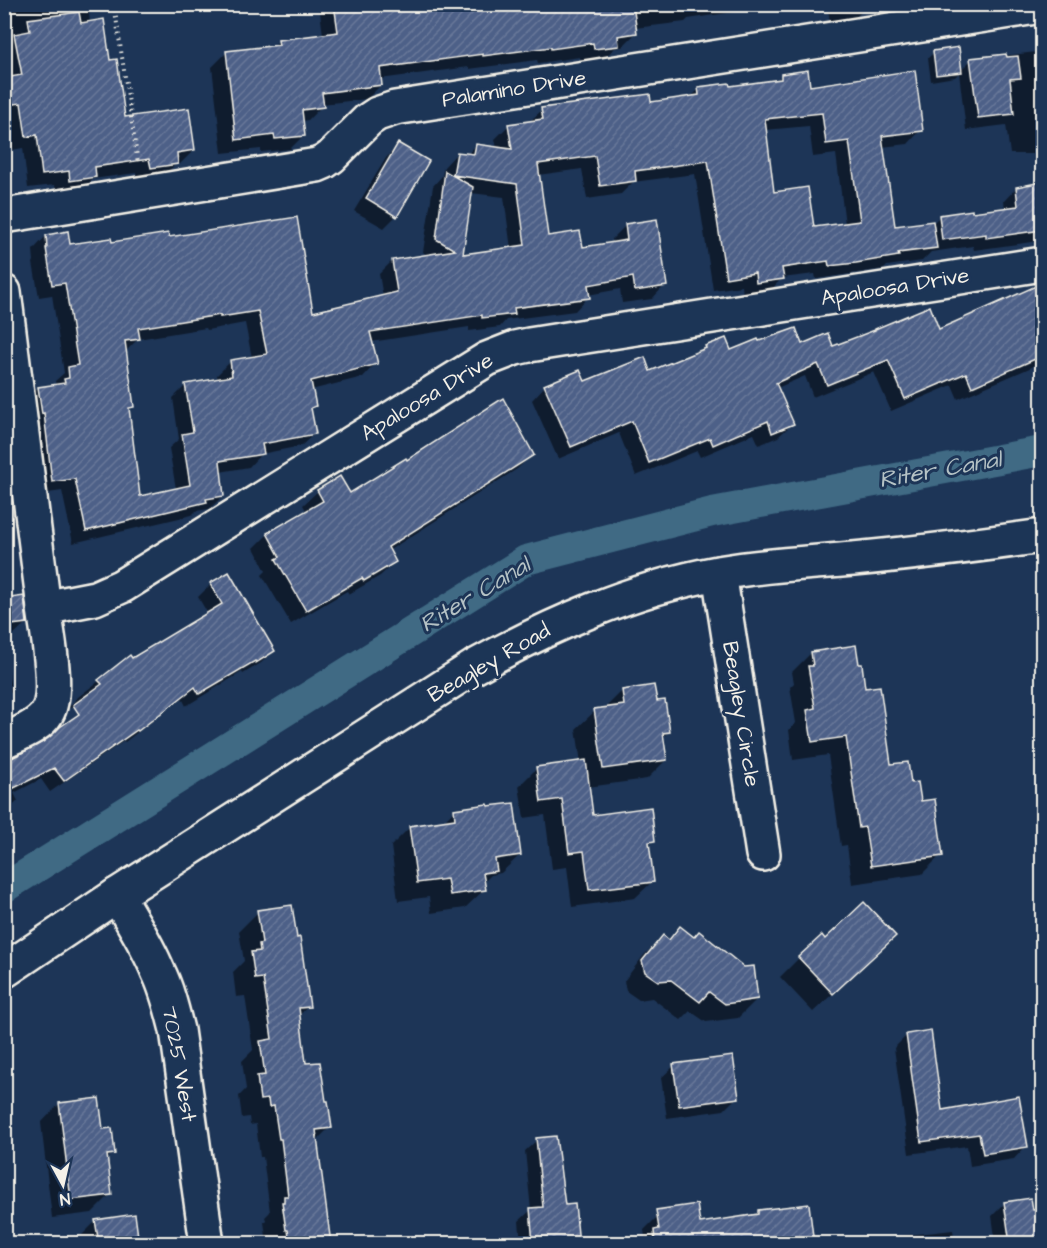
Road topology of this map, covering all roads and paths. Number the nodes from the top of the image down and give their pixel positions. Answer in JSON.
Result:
{"nodes":[{"id":1,"x":114,"y":4,"type":"edge"},
{"id":2,"x":1042,"y":6,"type":"edge"},
{"id":3,"x":142,"y":193,"type":"junction"},
{"id":4,"x":4,"y":216,"type":"edge"},
{"id":5,"x":1042,"y":264,"type":"edge"},
{"id":6,"x":4,"y":292,"type":"edge"},
{"id":7,"x":1042,"y":536,"type":"edge"},
{"id":8,"x":719,"y":573,"type":"junction"},
{"id":9,"x":44,"y":608,"type":"junction"},
{"id":10,"x":4,"y":741,"type":"edge"},
{"id":11,"x":763,"y":854,"type":"dead end"},
{"id":12,"x":117,"y":895,"type":"junction"},
{"id":13,"x":4,"y":971,"type":"edge"},
{"id":14,"x":207,"y":1244,"type":"edge"}],
"edges":[{"from":1,"to":3,"type":"path"},
{"from":2,"to":3,"type":"street","name":"Palamino Drive"},
{"from":3,"to":4,"type":"street","name":"Palamino Drive"},
{"from":5,"to":9,"type":"street","name":"Apaloosa Drive"},
{"from":6,"to":9,"type":"street"},
{"from":7,"to":8,"type":"street","name":"Beagley Road"},
{"from":8,"to":11,"type":"street","name":"Beagley Circle"},
{"from":8,"to":12,"type":"street","name":"Beagley Road"},
{"from":9,"to":10,"type":"street"},
{"from":12,"to":13,"type":"street","name":"Beagley Road"},
{"from":12,"to":14,"type":"street","name":"7025 West"}]}
